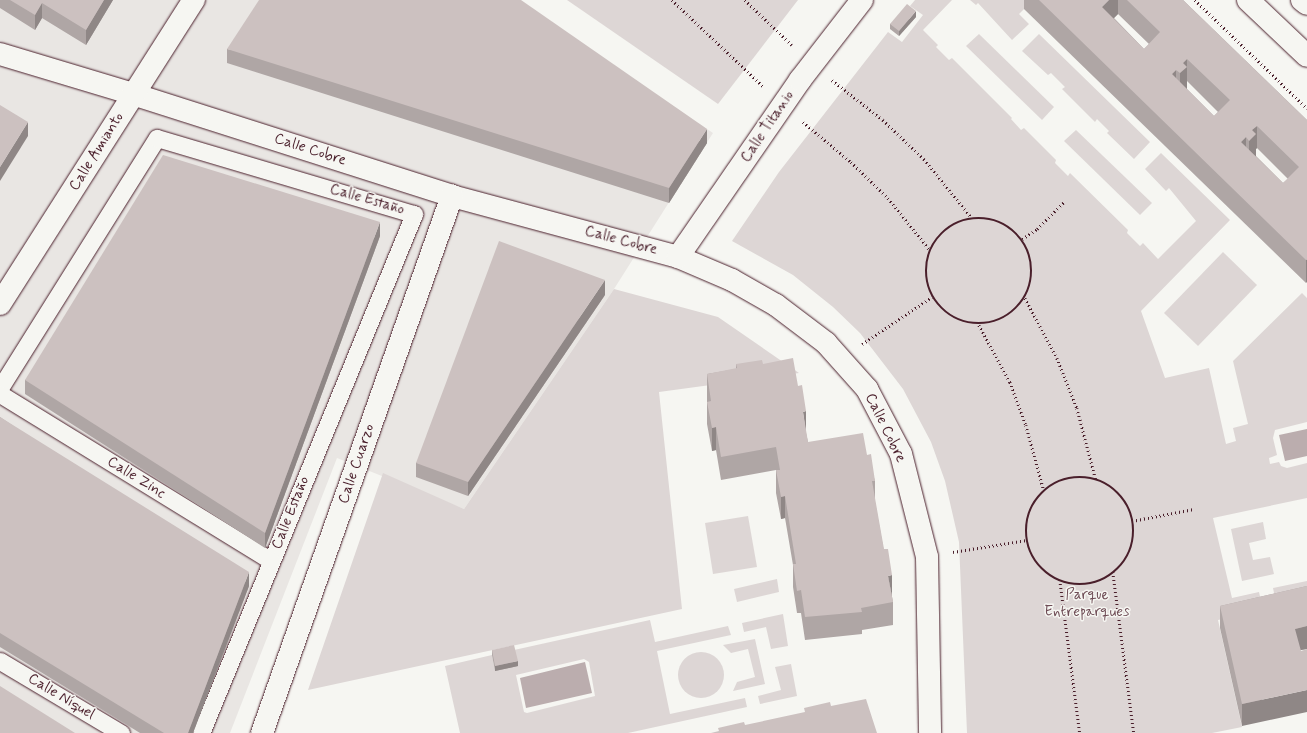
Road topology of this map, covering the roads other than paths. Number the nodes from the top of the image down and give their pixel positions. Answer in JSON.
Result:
{"nodes":[{"id":1,"x":194,"y":0,"type":"edge"},
{"id":2,"x":862,"y":0,"type":"edge"},
{"id":3,"x":1248,"y":0,"type":"edge"},
{"id":4,"x":1302,"y":0,"type":"edge"},
{"id":5,"x":1307,"y":4,"type":"edge"},
{"id":6,"x":0,"y":54,"type":"edge"},
{"id":7,"x":1307,"y":56,"type":"edge"},
{"id":8,"x":133,"y":94,"type":"junction"},
{"id":9,"x":452,"y":196,"type":"junction"},
{"id":10,"x":678,"y":257,"type":"junction"},
{"id":11,"x":0,"y":304,"type":"edge"},
{"id":12,"x":0,"y":388,"type":"edge"},
{"id":13,"x":0,"y":394,"type":"edge"},
{"id":14,"x":271,"y":561,"type":"junction"},
{"id":15,"x":0,"y":661,"type":"edge"},
{"id":16,"x":121,"y":733,"type":"edge"},
{"id":17,"x":200,"y":733,"type":"edge"},
{"id":18,"x":262,"y":733,"type":"edge"},
{"id":19,"x":930,"y":733,"type":"edge"}],
"edges":[{"from":1,"to":8,"type":"street","name":"Calle Amianto"},
{"from":2,"to":10,"type":"street","name":"Calle Titanio"},
{"from":3,"to":7,"type":"street"},
{"from":4,"to":5,"type":"street"},
{"from":6,"to":8,"type":"street","name":"Calle Cobre"},
{"from":8,"to":9,"type":"street","name":"Calle Cobre"},
{"from":8,"to":11,"type":"street","name":"Calle Amianto"},
{"from":9,"to":10,"type":"street","name":"Calle Cobre"},
{"from":9,"to":18,"type":"street","name":"Calle Cuarzo"},
{"from":10,"to":19,"type":"street","name":"Calle Cobre"},
{"from":12,"to":14,"type":"lane","name":"Calle Estaño"},
{"from":13,"to":14,"type":"lane","name":"Calle Zinc"},
{"from":14,"to":17,"type":"lane","name":"Calle Estaño"},
{"from":15,"to":16,"type":"lane","name":"Calle Níquel"}]}
